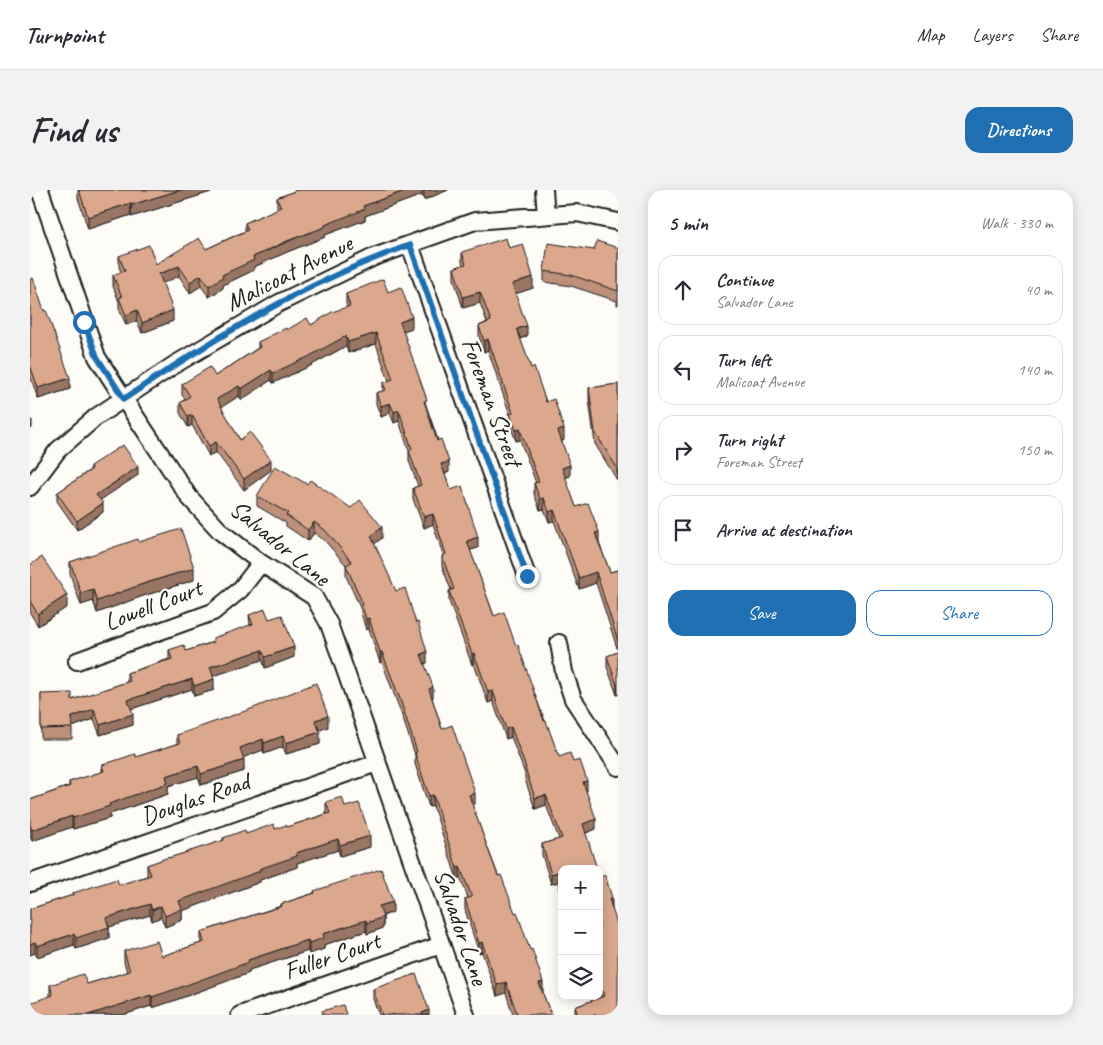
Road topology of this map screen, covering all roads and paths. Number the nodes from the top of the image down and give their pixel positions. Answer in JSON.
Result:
{"nodes":[{"id":1,"x":40,"y":190,"type":"edge"},
{"id":2,"x":544,"y":190,"type":"edge"},
{"id":3,"x":546,"y":215,"type":"junction"},
{"id":4,"x":618,"y":222,"type":"edge"},
{"id":5,"x":410,"y":245,"type":"junction"},
{"id":6,"x":124,"y":399,"type":"junction"},
{"id":7,"x":30,"y":487,"type":"edge"},
{"id":8,"x":261,"y":563,"type":"junction"},
{"id":9,"x":527,"y":576,"type":"dead end"},
{"id":10,"x":559,"y":643,"type":"dead end"},
{"id":11,"x":77,"y":661,"type":"dead end"},
{"id":12,"x":377,"y":763,"type":"junction"},
{"id":13,"x":618,"y":767,"type":"edge"},
{"id":14,"x":30,"y":883,"type":"edge"},
{"id":15,"x":441,"y":945,"type":"junction"},
{"id":16,"x":240,"y":1015,"type":"edge"},
{"id":17,"x":466,"y":1015,"type":"edge"}],
"edges":[{"from":1,"to":6,"type":"street","name":"Salvador Lane"},
{"from":2,"to":3,"type":"street"},
{"from":3,"to":4,"type":"street","name":"Malicoat Avenue"},
{"from":3,"to":5,"type":"street","name":"Malicoat Avenue"},
{"from":5,"to":6,"type":"street","name":"Malicoat Avenue"},
{"from":5,"to":9,"type":"street","name":"Foreman Street"},
{"from":6,"to":7,"type":"street","name":"Malicoat Avenue"},
{"from":6,"to":8,"type":"street","name":"Salvador Lane"},
{"from":8,"to":11,"type":"street","name":"Lowell Court"},
{"from":8,"to":12,"type":"street","name":"Salvador Lane"},
{"from":10,"to":13,"type":"street"},
{"from":12,"to":14,"type":"street","name":"Douglas Road"},
{"from":12,"to":15,"type":"street","name":"Salvador Lane"},
{"from":15,"to":16,"type":"street","name":"Fuller Court"},
{"from":15,"to":17,"type":"street","name":"Salvador Lane"}]}
